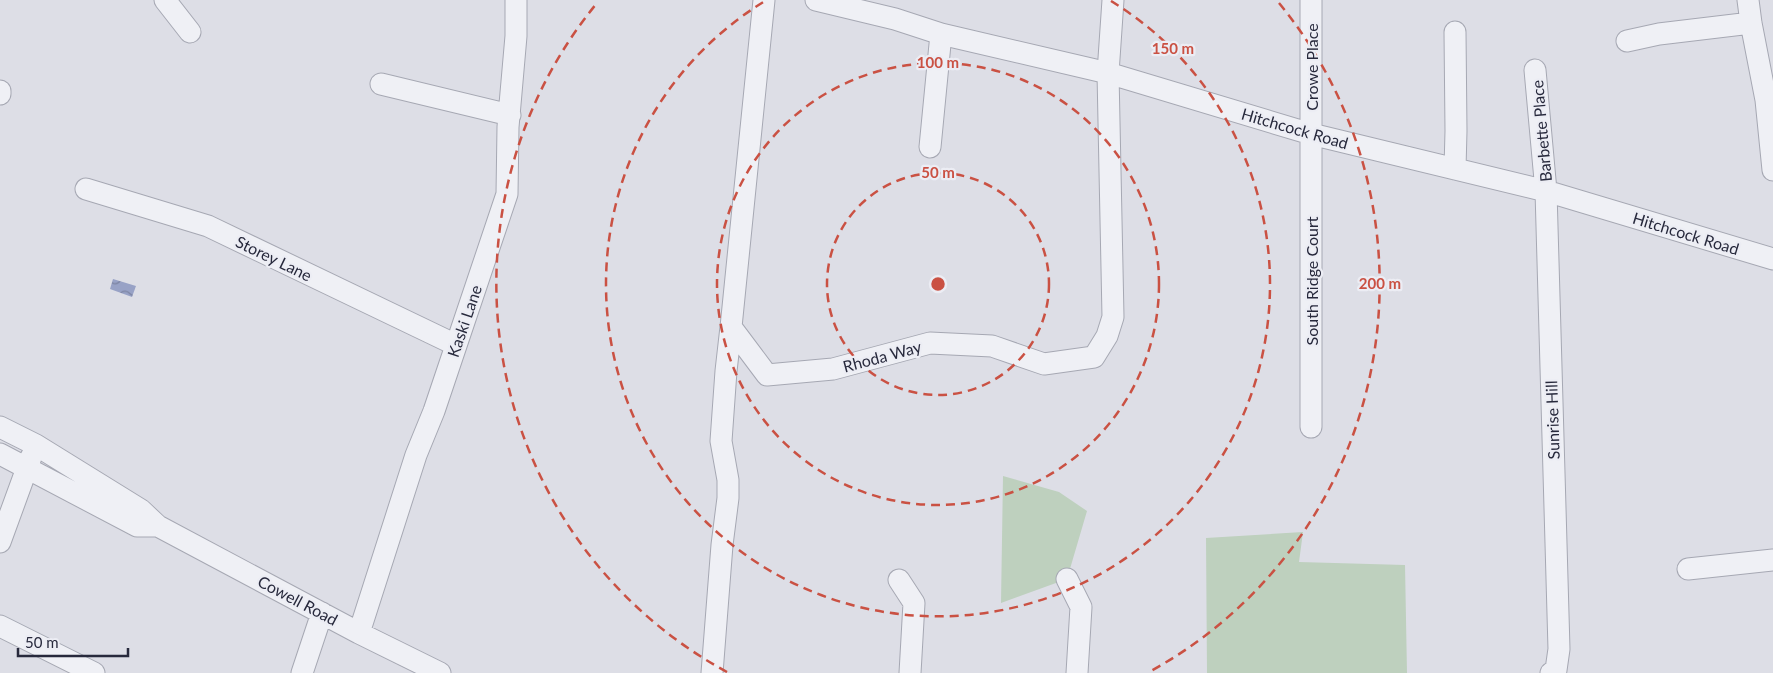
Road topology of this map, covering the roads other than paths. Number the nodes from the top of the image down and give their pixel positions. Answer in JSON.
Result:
{"nodes":[{"id":1,"x":165,"y":0,"type":"edge"},
{"id":2,"x":516,"y":0,"type":"edge"},
{"id":3,"x":764,"y":0,"type":"edge"},
{"id":4,"x":816,"y":0,"type":"edge"},
{"id":5,"x":1113,"y":0,"type":"edge"},
{"id":6,"x":1311,"y":0,"type":"edge"},
{"id":7,"x":1748,"y":0,"type":"edge"},
{"id":8,"x":895,"y":10,"type":"edge"},
{"id":9,"x":1751,"y":23,"type":"junction"},
{"id":10,"x":190,"y":32,"type":"dead end"},
{"id":11,"x":1455,"y":32,"type":"dead end"},
{"id":12,"x":941,"y":34,"type":"junction"},
{"id":13,"x":1627,"y":41,"type":"dead end"},
{"id":14,"x":1535,"y":70,"type":"dead end"},
{"id":15,"x":1108,"y":73,"type":"junction"},
{"id":16,"x":381,"y":84,"type":"dead end"},
{"id":17,"x":1769,"y":100,"type":"edge"},
{"id":18,"x":510,"y":115,"type":"junction"},
{"id":19,"x":1311,"y":134,"type":"junction"},
{"id":20,"x":930,"y":147,"type":"dead end"},
{"id":21,"x":1455,"y":169,"type":"junction"},
{"id":22,"x":1773,"y":170,"type":"edge"},
{"id":23,"x":86,"y":189,"type":"dead end"},
{"id":24,"x":1546,"y":191,"type":"junction"},
{"id":25,"x":1773,"y":259,"type":"edge"},
{"id":26,"x":731,"y":326,"type":"junction"},
{"id":27,"x":456,"y":345,"type":"junction"},
{"id":28,"x":0,"y":427,"type":"edge"},
{"id":29,"x":1311,"y":427,"type":"dead end"},
{"id":30,"x":36,"y":445,"type":"junction"},
{"id":31,"x":0,"y":454,"type":"edge"},
{"id":32,"x":26,"y":469,"type":"junction"},
{"id":33,"x":158,"y":526,"type":"junction"},
{"id":34,"x":0,"y":542,"type":"edge"},
{"id":35,"x":1773,"y":560,"type":"edge"},
{"id":36,"x":1688,"y":569,"type":"dead end"},
{"id":37,"x":1067,"y":579,"type":"dead end"},
{"id":38,"x":899,"y":580,"type":"dead end"},
{"id":39,"x":322,"y":613,"type":"junction"},
{"id":40,"x":0,"y":626,"type":"edge"},
{"id":41,"x":359,"y":633,"type":"junction"},
{"id":42,"x":94,"y":673,"type":"edge"},
{"id":43,"x":302,"y":673,"type":"edge"},
{"id":44,"x":440,"y":673,"type":"edge"},
{"id":45,"x":712,"y":673,"type":"edge"},
{"id":46,"x":910,"y":673,"type":"edge"},
{"id":47,"x":1077,"y":673,"type":"edge"},
{"id":48,"x":1551,"y":673,"type":"edge"}],
"edges":[{"from":1,"to":10,"type":"street"},
{"from":2,"to":18,"type":"street","name":"Kaski Lane"},
{"from":3,"to":26,"type":"street"},
{"from":4,"to":8,"type":"street","name":"Hitchcock Road"},
{"from":5,"to":15,"type":"street"},
{"from":6,"to":19,"type":"street","name":"Crowe Place"},
{"from":7,"to":9,"type":"street"},
{"from":8,"to":12,"type":"street","name":"Hitchcock Road"},
{"from":9,"to":13,"type":"street"},
{"from":9,"to":17,"type":"street"},
{"from":11,"to":21,"type":"street"},
{"from":12,"to":15,"type":"street","name":"Hitchcock Road"},
{"from":12,"to":20,"type":"street"},
{"from":14,"to":24,"type":"street","name":"Barbette Place"},
{"from":15,"to":19,"type":"street","name":"Hitchcock Road"},
{"from":15,"to":26,"type":"street","name":"Rhoda Way"},
{"from":16,"to":18,"type":"street"},
{"from":17,"to":22,"type":"street"},
{"from":18,"to":27,"type":"street","name":"Kaski Lane"},
{"from":19,"to":21,"type":"street","name":"Hitchcock Road"},
{"from":19,"to":29,"type":"street","name":"South Ridge Court"},
{"from":21,"to":24,"type":"street","name":"Hitchcock Road"},
{"from":23,"to":27,"type":"street","name":"Storey Lane"},
{"from":24,"to":25,"type":"street","name":"Hitchcock Road"},
{"from":24,"to":48,"type":"street","name":"Sunrise Hill"},
{"from":26,"to":45,"type":"street"},
{"from":27,"to":41,"type":"street","name":"Kaski Lane"},
{"from":28,"to":30,"type":"street","name":"Cowell Road"},
{"from":30,"to":32,"type":"street"},
{"from":30,"to":33,"type":"street","name":"Cowell Road"},
{"from":31,"to":32,"type":"street","name":"Cowell Road"},
{"from":32,"to":33,"type":"street","name":"Cowell Road"},
{"from":32,"to":34,"type":"street"},
{"from":33,"to":39,"type":"street","name":"Cowell Road"},
{"from":35,"to":36,"type":"street"},
{"from":37,"to":47,"type":"street"},
{"from":38,"to":46,"type":"street"},
{"from":39,"to":41,"type":"street","name":"Cowell Road"},
{"from":39,"to":43,"type":"street"},
{"from":40,"to":42,"type":"street"},
{"from":41,"to":44,"type":"street","name":"Cowell Road"}]}
